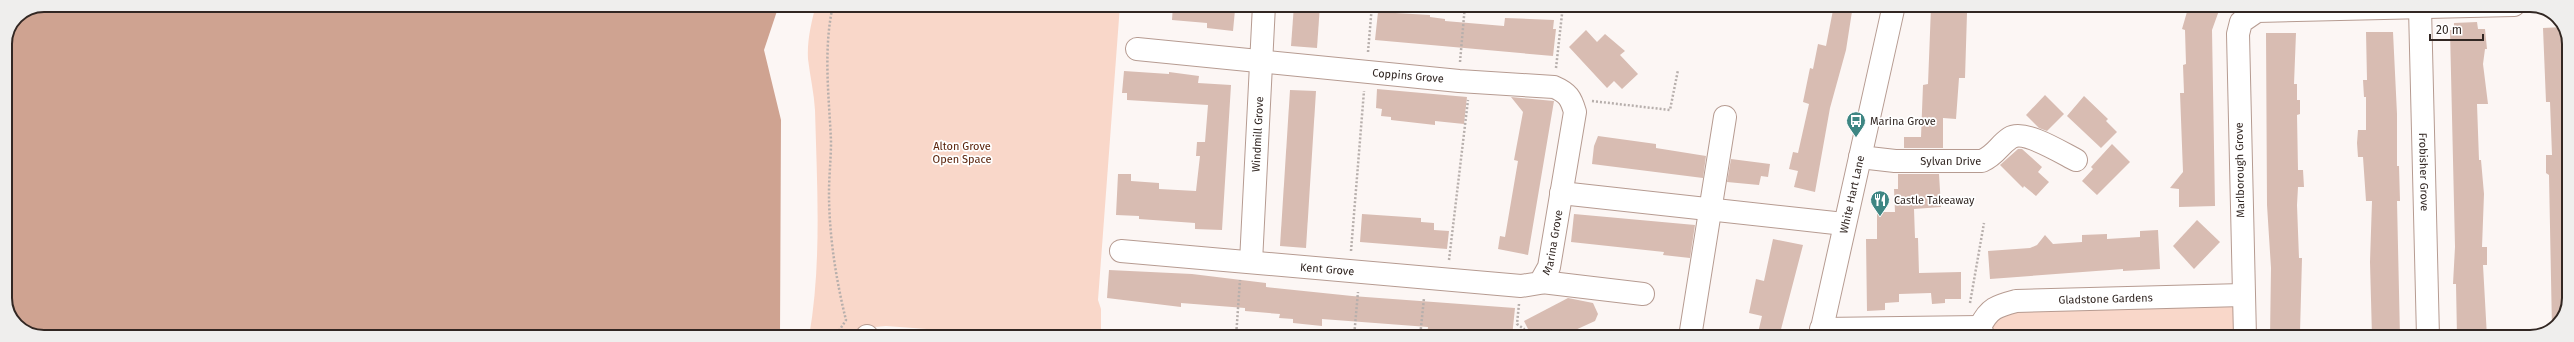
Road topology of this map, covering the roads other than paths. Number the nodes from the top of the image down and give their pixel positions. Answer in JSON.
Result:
{"nodes":[{"id":1,"x":1264,"y":12,"type":"edge"},
{"id":2,"x":1892,"y":12,"type":"edge"},
{"id":3,"x":2256,"y":12,"type":"edge"},
{"id":4,"x":2420,"y":12,"type":"edge"},
{"id":5,"x":1137,"y":49,"type":"dead end"},
{"id":6,"x":1262,"y":62,"type":"junction"},
{"id":7,"x":1563,"y":93,"type":"joint"},
{"id":8,"x":1725,"y":117,"type":"dead end"},
{"id":9,"x":1860,"y":157,"type":"junction"},
{"id":10,"x":2076,"y":160,"type":"dead end"},
{"id":11,"x":1561,"y":193,"type":"junction"},
{"id":12,"x":1712,"y":208,"type":"junction"},
{"id":13,"x":1844,"y":224,"type":"junction"},
{"id":14,"x":1121,"y":252,"type":"dead end"},
{"id":15,"x":1246,"y":262,"type":"junction"},
{"id":16,"x":1532,"y":284,"type":"junction"},
{"id":17,"x":1643,"y":294,"type":"dead end"},
{"id":18,"x":2243,"y":295,"type":"junction"},
{"id":19,"x":1691,"y":330,"type":"edge"},
{"id":20,"x":1821,"y":330,"type":"edge"},
{"id":21,"x":1977,"y":330,"type":"edge"},
{"id":22,"x":2245,"y":330,"type":"edge"},
{"id":23,"x":2428,"y":330,"type":"edge"}],
"edges":[{"from":1,"to":6,"type":"street","name":"Windmill Grove"},
{"from":2,"to":9,"type":"street","name":"White Hart Lane"},
{"from":3,"to":18,"type":"street","name":"Marlborough Grove"},
{"from":4,"to":23,"type":"street","name":"Frobisher Grove"},
{"from":5,"to":6,"type":"street","name":"Coppins Grove"},
{"from":6,"to":7,"type":"street","name":"Coppins Grove"},
{"from":6,"to":15,"type":"street","name":"Windmill Grove"},
{"from":7,"to":11,"type":"street","name":"Marina Grove"},
{"from":8,"to":12,"type":"street"},
{"from":9,"to":10,"type":"street","name":"Sylvan Drive"},
{"from":9,"to":13,"type":"street","name":"White Hart Lane"},
{"from":11,"to":12,"type":"street"},
{"from":11,"to":16,"type":"street","name":"Marina Grove"},
{"from":12,"to":13,"type":"street"},
{"from":12,"to":19,"type":"street"},
{"from":13,"to":20,"type":"street","name":"White Hart Lane"},
{"from":14,"to":15,"type":"street","name":"Kent Grove"},
{"from":15,"to":16,"type":"street","name":"Kent Grove"},
{"from":16,"to":17,"type":"street","name":"Kent Grove"},
{"from":18,"to":21,"type":"street","name":"Gladstone Gardens"},
{"from":18,"to":22,"type":"street","name":"Marlborough Grove"}]}
